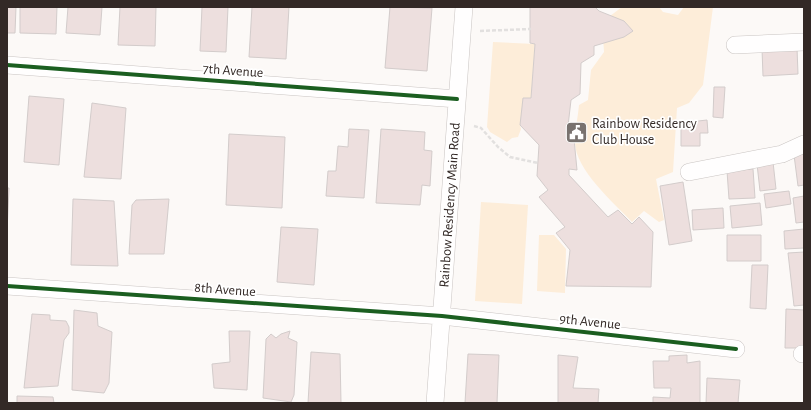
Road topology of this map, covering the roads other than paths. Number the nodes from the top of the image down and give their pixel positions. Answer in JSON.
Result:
{"nodes":[{"id":1,"x":464,"y":7,"type":"edge"},
{"id":2,"x":804,"y":42,"type":"edge"},
{"id":3,"x":735,"y":45,"type":"dead end"},
{"id":4,"x":7,"y":65,"type":"edge"},
{"id":5,"x":457,"y":99,"type":"junction"},
{"id":6,"x":804,"y":144,"type":"edge"},
{"id":7,"x":690,"y":172,"type":"dead end"},
{"id":8,"x":7,"y":286,"type":"edge"},
{"id":9,"x":442,"y":316,"type":"junction"},
{"id":10,"x":736,"y":349,"type":"dead end"},
{"id":11,"x":436,"y":403,"type":"edge"}],
"edges":[{"from":1,"to":5,"type":"street","name":"Rainbow Residency Main Road"},
{"from":2,"to":3,"type":"street"},
{"from":4,"to":5,"type":"street","name":"7th Avenue"},
{"from":5,"to":9,"type":"street","name":"Rainbow Residency Main Road"},
{"from":6,"to":7,"type":"street"},
{"from":8,"to":9,"type":"street","name":"8th Avenue"},
{"from":9,"to":10,"type":"street","name":"9th Avenue"},
{"from":9,"to":11,"type":"street","name":"Rainbow Residency Main Road"}]}
